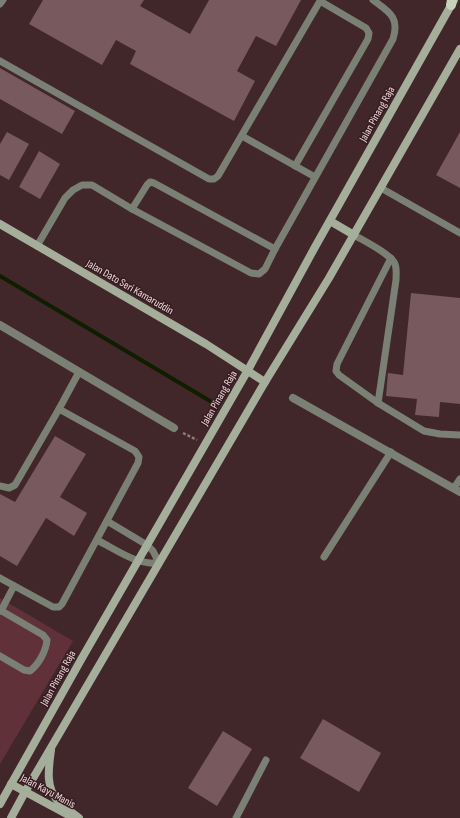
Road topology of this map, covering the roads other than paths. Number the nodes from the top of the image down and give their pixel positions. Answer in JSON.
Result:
{"nodes":[{"id":1,"x":2,"y":0,"type":"edge"},
{"id":2,"x":319,"y":0,"type":"edge"},
{"id":3,"x":373,"y":0,"type":"edge"},
{"id":4,"x":452,"y":2,"type":"edge"},
{"id":5,"x":0,"y":4,"type":"edge"},
{"id":6,"x":460,"y":49,"type":"edge"},
{"id":7,"x":0,"y":61,"type":"edge"},
{"id":8,"x":242,"y":136,"type":"junction"},
{"id":9,"x":295,"y":166,"type":"junction"},
{"id":10,"x":315,"y":177,"type":"junction"},
{"id":11,"x":381,"y":188,"type":"junction"},
{"id":12,"x":132,"y":209,"type":"junction"},
{"id":13,"x":330,"y":220,"type":"junction"},
{"id":14,"x":0,"y":224,"type":"edge"},
{"id":15,"x":460,"y":233,"type":"edge"},
{"id":16,"x":354,"y":235,"type":"junction"},
{"id":17,"x":37,"y":246,"type":"junction"},
{"id":18,"x":275,"y":249,"type":"junction"},
{"id":19,"x":391,"y":258,"type":"junction"},
{"id":20,"x":0,"y":325,"type":"edge"},
{"id":21,"x":248,"y":370,"type":"junction"},
{"id":22,"x":79,"y":372,"type":"junction"},
{"id":23,"x":265,"y":382,"type":"junction"},
{"id":24,"x":293,"y":398,"type":"dead end"},
{"id":25,"x":378,"y":403,"type":"junction"},
{"id":26,"x":59,"y":409,"type":"junction"},
{"id":27,"x":174,"y":428,"type":"road end"},
{"id":28,"x":460,"y":435,"type":"edge"},
{"id":29,"x":391,"y":452,"type":"junction"},
{"id":30,"x":460,"y":479,"type":"edge"},
{"id":31,"x":0,"y":486,"type":"edge"},
{"id":32,"x":457,"y":490,"type":"edge"},
{"id":33,"x":107,"y":521,"type":"junction"},
{"id":34,"x":97,"y":540,"type":"junction"},
{"id":35,"x":147,"y":545,"type":"junction"},
{"id":36,"x":324,"y":557,"type":"dead end"},
{"id":37,"x":138,"y":561,"type":"junction"},
{"id":38,"x":159,"y":563,"type":"junction"},
{"id":39,"x":0,"y":578,"type":"edge"},
{"id":40,"x":14,"y":586,"type":"junction"},
{"id":41,"x":0,"y":611,"type":"edge"},
{"id":42,"x":0,"y":656,"type":"edge"},
{"id":43,"x":51,"y":747,"type":"junction"},
{"id":44,"x":266,"y":760,"type":"dead end"},
{"id":45,"x":11,"y":784,"type":"junction"},
{"id":46,"x":25,"y":792,"type":"junction"},
{"id":47,"x":0,"y":804,"type":"edge"},
{"id":48,"x":11,"y":818,"type":"edge"},
{"id":49,"x":74,"y":818,"type":"edge"},
{"id":50,"x":79,"y":818,"type":"edge"},
{"id":51,"x":236,"y":818,"type":"edge"}],
"edges":[{"from":1,"to":5,"type":"lane"},
{"from":2,"to":8,"type":"lane"},
{"from":2,"to":9,"type":"lane"},
{"from":3,"to":10,"type":"lane"},
{"from":4,"to":13,"type":"main road","name":"Jalan Pinang Raja"},
{"from":6,"to":11,"type":"main road"},
{"from":7,"to":8,"type":"lane"},
{"from":8,"to":9,"type":"lane"},
{"from":9,"to":10,"type":"lane"},
{"from":10,"to":18,"type":"lane"},
{"from":11,"to":15,"type":"lane"},
{"from":11,"to":16,"type":"main road"},
{"from":12,"to":17,"type":"lane"},
{"from":12,"to":18,"type":"lane"},
{"from":12,"to":18,"type":"lane"},
{"from":13,"to":16,"type":"main road"},
{"from":13,"to":21,"type":"main road","name":"Jalan Pinang Raja"},
{"from":14,"to":17,"type":"main road","name":"Jalan Dato Seri Kamaruddin"},
{"from":16,"to":19,"type":"lane"},
{"from":16,"to":23,"type":"main road"},
{"from":17,"to":21,"type":"main road","name":"Jalan Dato Seri Kamaruddin"},
{"from":19,"to":25,"type":"lane"},
{"from":19,"to":25,"type":"lane"},
{"from":20,"to":22,"type":"street"},
{"from":21,"to":23,"type":"main road","name":"Jalan Dato Seri Kamaruddin"},
{"from":21,"to":35,"type":"main road","name":"Jalan Pinang Raja"},
{"from":22,"to":26,"type":"lane"},
{"from":22,"to":27,"type":"street"},
{"from":23,"to":38,"type":"main road"},
{"from":24,"to":29,"type":"street"},
{"from":25,"to":28,"type":"lane"},
{"from":26,"to":31,"type":"lane"},
{"from":26,"to":33,"type":"lane"},
{"from":29,"to":32,"type":"street"},
{"from":29,"to":36,"type":"lane"},
{"from":30,"to":32,"type":"lane"},
{"from":33,"to":34,"type":"lane"},
{"from":33,"to":35,"type":"lane"},
{"from":34,"to":37,"type":"lane"},
{"from":34,"to":40,"type":"lane"},
{"from":35,"to":37,"type":"main road","name":"Jalan Pinang Raja"},
{"from":35,"to":38,"type":"lane"},
{"from":37,"to":38,"type":"lane"},
{"from":37,"to":45,"type":"main road","name":"Jalan Pinang Raja"},
{"from":38,"to":43,"type":"main road"},
{"from":39,"to":40,"type":"lane"},
{"from":40,"to":41,"type":"lane"},
{"from":41,"to":42,"type":"lane"},
{"from":43,"to":46,"type":"main road"},
{"from":43,"to":50,"type":"main road"},
{"from":44,"to":51,"type":"lane"},
{"from":45,"to":46,"type":"main road","name":"Jalan Kayu Manis"},
{"from":45,"to":47,"type":"main road","name":"Jalan Pinang Raja"},
{"from":46,"to":48,"type":"main road"},
{"from":46,"to":49,"type":"main road","name":"Jalan Kayu Manis"}]}
